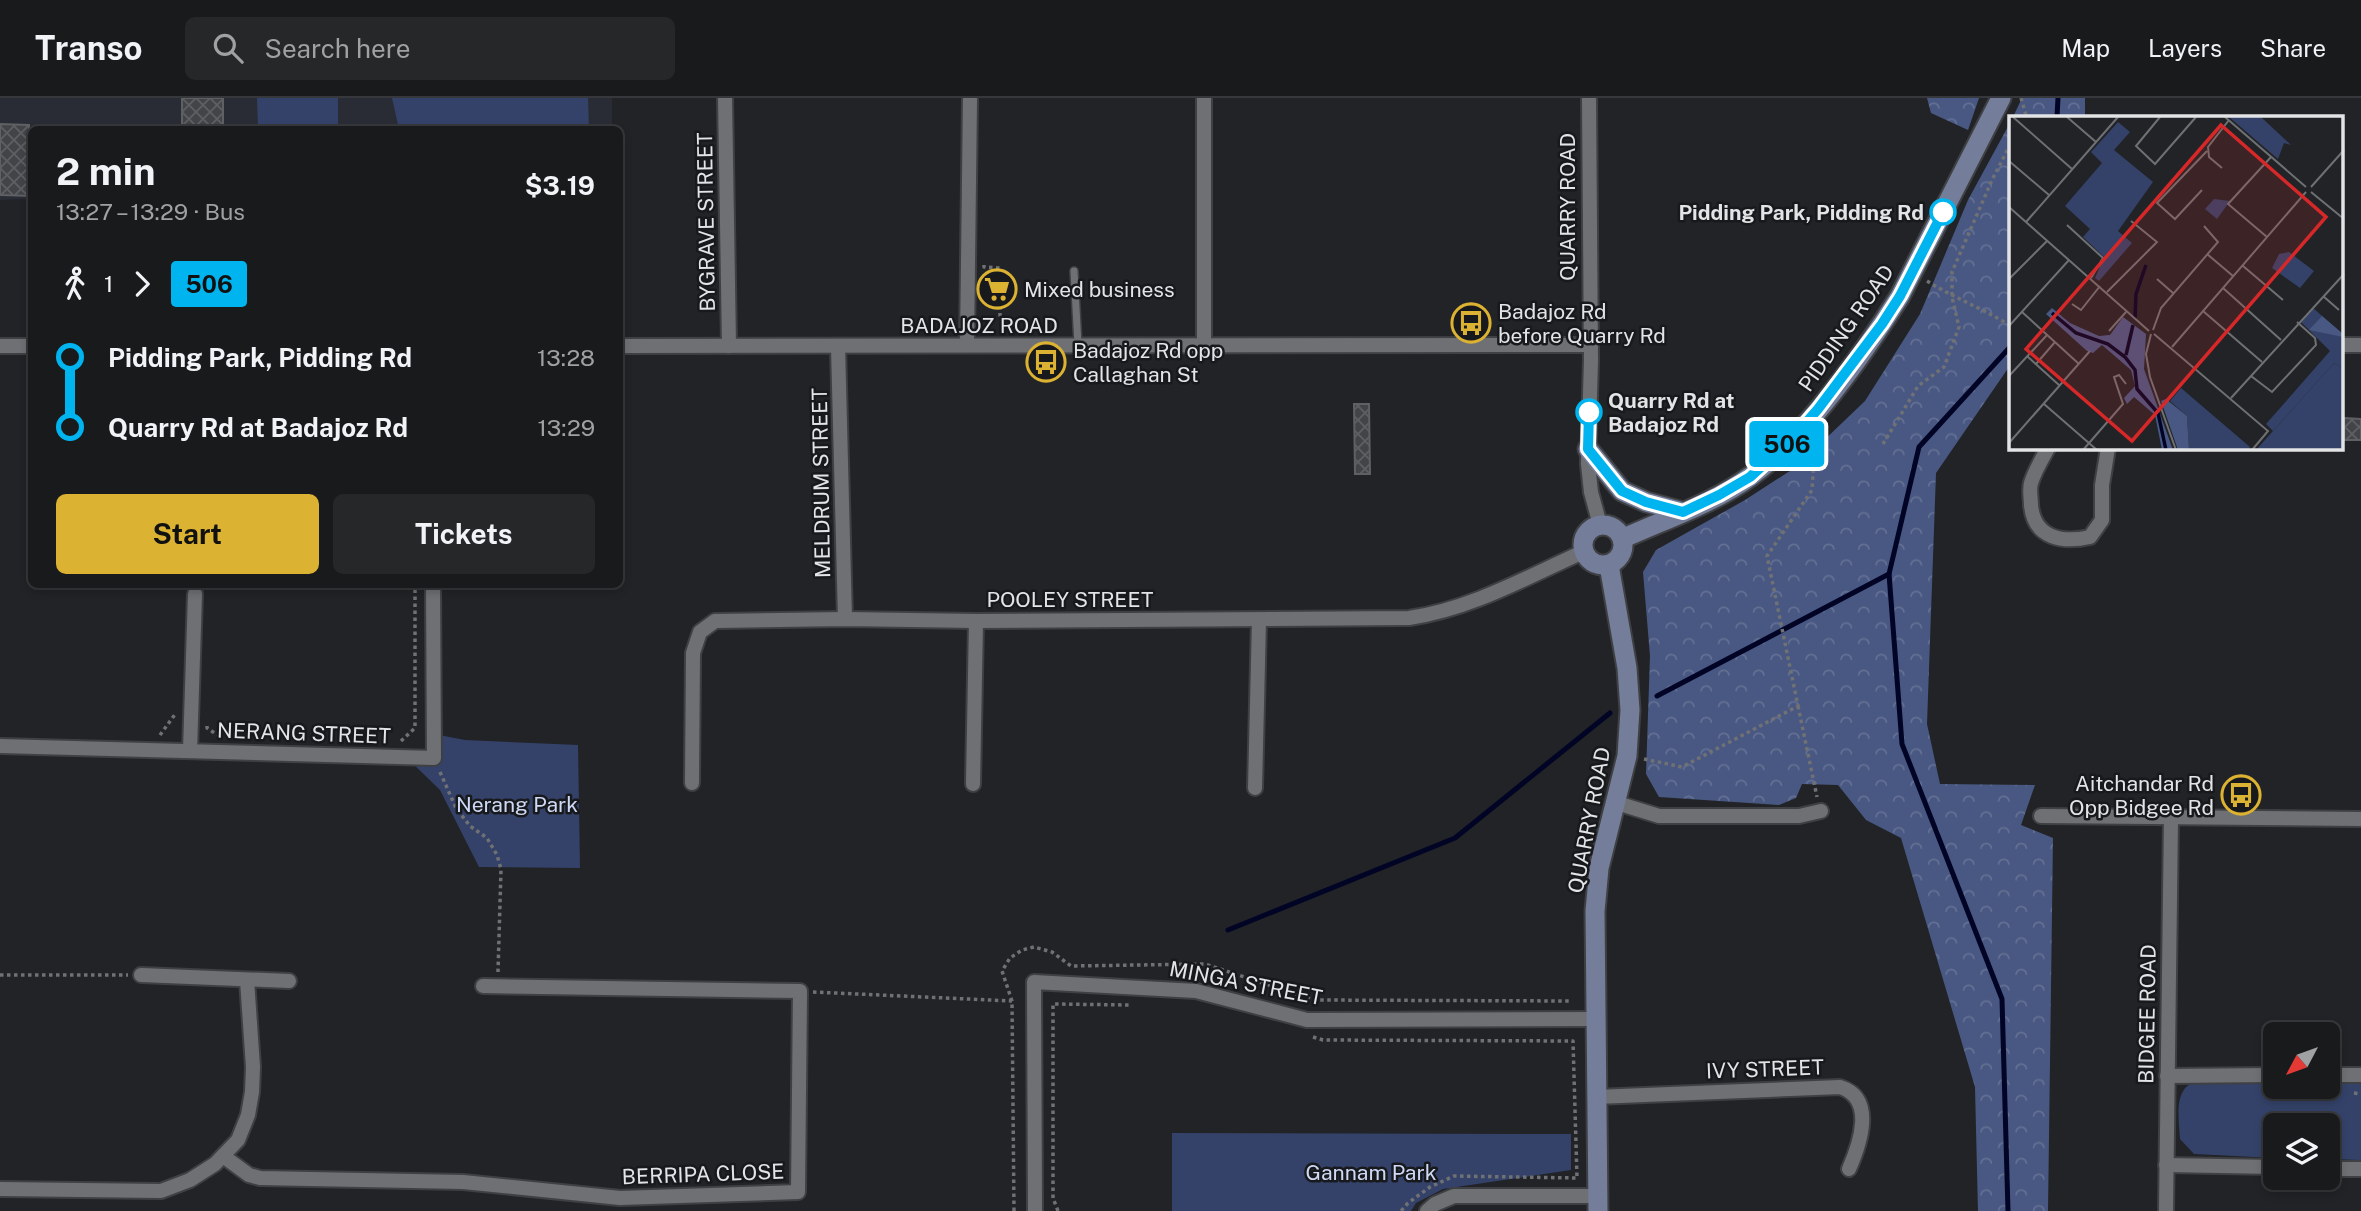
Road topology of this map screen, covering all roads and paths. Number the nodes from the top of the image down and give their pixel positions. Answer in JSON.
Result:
{"nodes":[{"id":1,"x":725,"y":98,"type":"edge"},
{"id":2,"x":970,"y":98,"type":"edge"},
{"id":3,"x":1204,"y":98,"type":"edge"},
{"id":4,"x":1589,"y":98,"type":"edge"},
{"id":5,"x":2001,"y":98,"type":"edge"},
{"id":6,"x":2021,"y":98,"type":"edge"},
{"id":7,"x":2025,"y":116,"type":"edge"},
{"id":8,"x":2009,"y":148,"type":"edge"},
{"id":9,"x":984,"y":254,"type":"dead end"},
{"id":10,"x":1074,"y":271,"type":"dead end"},
{"id":11,"x":1913,"y":272,"type":"junction"},
{"id":12,"x":1952,"y":297,"type":"junction"},
{"id":13,"x":1000,"y":319,"type":"dead end"},
{"id":14,"x":2009,"y":325,"type":"edge"},
{"id":15,"x":967,"y":345,"type":"junction"},
{"id":16,"x":1591,"y":345,"type":"junction"},
{"id":17,"x":0,"y":346,"type":"edge"},
{"id":18,"x":28,"y":346,"type":"edge"},
{"id":19,"x":623,"y":346,"type":"edge"},
{"id":20,"x":729,"y":346,"type":"junction"},
{"id":21,"x":838,"y":346,"type":"junction"},
{"id":22,"x":1078,"y":346,"type":"junction"},
{"id":23,"x":1204,"y":346,"type":"junction"},
{"id":24,"x":1818,"y":409,"type":"junction"},
{"id":25,"x":1883,"y":444,"type":"dead end"},
{"id":26,"x":1588,"y":449,"type":"junction"},
{"id":27,"x":2047,"y":450,"type":"edge"},
{"id":28,"x":2108,"y":450,"type":"edge"},
{"id":29,"x":1683,"y":512,"type":"junction"},
{"id":30,"x":1600,"y":525,"type":"junction"},
{"id":31,"x":1622,"y":539,"type":"junction"},
{"id":32,"x":1583,"y":552,"type":"junction"},
{"id":33,"x":1609,"y":565,"type":"junction"},
{"id":34,"x":415,"y":588,"type":"edge"},
{"id":35,"x":433,"y":588,"type":"edge"},
{"id":36,"x":195,"y":594,"type":"dead end"},
{"id":37,"x":845,"y":619,"type":"junction"},
{"id":38,"x":1259,"y":620,"type":"junction"},
{"id":39,"x":976,"y":621,"type":"junction"},
{"id":40,"x":1798,"y":706,"type":"junction"},
{"id":41,"x":191,"y":711,"type":"junction"},
{"id":42,"x":160,"y":735,"type":"dead end"},
{"id":43,"x":221,"y":738,"type":"dead end"},
{"id":44,"x":400,"y":742,"type":"dead end"},
{"id":45,"x":0,"y":746,"type":"edge"},
{"id":46,"x":190,"y":751,"type":"junction"},
{"id":47,"x":1628,"y":756,"type":"junction"},
{"id":48,"x":434,"y":758,"type":"junction"},
{"id":49,"x":692,"y":783,"type":"dead end"},
{"id":50,"x":973,"y":784,"type":"dead end"},
{"id":51,"x":1255,"y":788,"type":"dead end"},
{"id":52,"x":1617,"y":803,"type":"junction"},
{"id":53,"x":1821,"y":811,"type":"joint"},
{"id":54,"x":2041,"y":816,"type":"dead end"},
{"id":55,"x":2171,"y":817,"type":"junction"},
{"id":56,"x":2361,"y":819,"type":"edge"},
{"id":57,"x":0,"y":975,"type":"edge"},
{"id":58,"x":141,"y":975,"type":"joint"},
{"id":59,"x":247,"y":980,"type":"junction"},
{"id":60,"x":289,"y":981,"type":"dead end"},
{"id":61,"x":491,"y":986,"type":"joint"},
{"id":62,"x":800,"y":991,"type":"junction"},
{"id":63,"x":1012,"y":1001,"type":"junction"},
{"id":64,"x":1572,"y":1001,"type":"dead end"},
{"id":65,"x":1053,"y":1004,"type":"dead end"},
{"id":66,"x":1596,"y":1019,"type":"junction"},
{"id":67,"x":1573,"y":1041,"type":"dead end"},
{"id":68,"x":2263,"y":1075,"type":"edge"},
{"id":69,"x":2340,"y":1075,"type":"edge"},
{"id":70,"x":2361,"y":1075,"type":"edge"},
{"id":71,"x":2167,"y":1076,"type":"junction"},
{"id":72,"x":2354,"y":1094,"type":"dead end"},
{"id":73,"x":2361,"y":1094,"type":"edge"},
{"id":74,"x":1596,"y":1097,"type":"junction"},
{"id":75,"x":223,"y":1156,"type":"junction"},
{"id":76,"x":2166,"y":1165,"type":"junction"},
{"id":77,"x":2263,"y":1167,"type":"edge"},
{"id":78,"x":1849,"y":1169,"type":"dead end"},
{"id":79,"x":2340,"y":1169,"type":"edge"},
{"id":80,"x":2361,"y":1170,"type":"edge"},
{"id":81,"x":1577,"y":1178,"type":"dead end"},
{"id":82,"x":0,"y":1189,"type":"edge"},
{"id":83,"x":1598,"y":1203,"type":"edge"},
{"id":84,"x":1014,"y":1211,"type":"edge"},
{"id":85,"x":1035,"y":1211,"type":"edge"},
{"id":86,"x":1058,"y":1211,"type":"edge"},
{"id":87,"x":1427,"y":1211,"type":"edge"},
{"id":88,"x":2166,"y":1211,"type":"edge"}],
"edges":[{"from":1,"to":20,"type":"street","name":"BYGRAVE STREET"},
{"from":2,"to":15,"type":"street"},
{"from":3,"to":23,"type":"street"},
{"from":4,"to":16,"type":"street","name":"QUARRY ROAD"},
{"from":5,"to":11,"type":"street","name":"PIDDING ROAD"},
{"from":6,"to":7,"type":"path"},
{"from":8,"to":12,"type":"path"},
{"from":9,"to":13,"type":"path"},
{"from":10,"to":22,"type":"lane"},
{"from":11,"to":12,"type":"path"},
{"from":11,"to":24,"type":"street","name":"PIDDING ROAD"},
{"from":12,"to":14,"type":"path"},
{"from":12,"to":25,"type":"path"},
{"from":15,"to":21,"type":"street","name":"BADAJOZ ROAD"},
{"from":15,"to":22,"type":"street","name":"BADAJOZ ROAD"},
{"from":16,"to":23,"type":"street","name":"BADAJOZ ROAD"},
{"from":16,"to":26,"type":"street","name":"QUARRY ROAD"},
{"from":17,"to":18,"type":"street"},
{"from":19,"to":20,"type":"street","name":"BADAJOZ ROAD"},
{"from":20,"to":21,"type":"street","name":"BADAJOZ ROAD"},
{"from":21,"to":37,"type":"street","name":"MELDRUM STREET"},
{"from":22,"to":23,"type":"street","name":"BADAJOZ ROAD"},
{"from":24,"to":29,"type":"street","name":"PIDDING ROAD"},
{"from":24,"to":40,"type":"path"},
{"from":26,"to":29,"type":"street"},
{"from":26,"to":30,"type":"street","name":"QUARRY ROAD"},
{"from":27,"to":28,"type":"street"},
{"from":29,"to":31,"type":"street","name":"PIDDING ROAD"},
{"from":30,"to":31,"type":"street"},
{"from":30,"to":32,"type":"street"},
{"from":31,"to":33,"type":"street"},
{"from":32,"to":33,"type":"street"},
{"from":32,"to":38,"type":"street","name":"POOLEY STREET"},
{"from":33,"to":47,"type":"street","name":"QUARRY ROAD"},
{"from":34,"to":44,"type":"path"},
{"from":35,"to":48,"type":"street"},
{"from":36,"to":41,"type":"street"},
{"from":37,"to":39,"type":"street","name":"POOLEY STREET"},
{"from":37,"to":49,"type":"street","name":"POOLEY STREET"},
{"from":38,"to":39,"type":"street","name":"POOLEY STREET"},
{"from":38,"to":51,"type":"street"},
{"from":39,"to":50,"type":"street"},
{"from":40,"to":47,"type":"path"},
{"from":40,"to":53,"type":"path"},
{"from":41,"to":42,"type":"path"},
{"from":41,"to":43,"type":"path"},
{"from":41,"to":46,"type":"street"},
{"from":45,"to":46,"type":"street","name":"NERANG STREET"},
{"from":46,"to":48,"type":"street","name":"NERANG STREET"},
{"from":47,"to":52,"type":"street","name":"QUARRY ROAD"},
{"from":48,"to":61,"type":"path"},
{"from":52,"to":53,"type":"street"},
{"from":52,"to":66,"type":"street","name":"QUARRY ROAD"},
{"from":54,"to":55,"type":"street"},
{"from":55,"to":56,"type":"street"},
{"from":55,"to":71,"type":"street","name":"BIDGEE ROAD"},
{"from":57,"to":58,"type":"path"},
{"from":58,"to":59,"type":"street"},
{"from":59,"to":60,"type":"street"},
{"from":59,"to":75,"type":"street"},
{"from":61,"to":62,"type":"street"},
{"from":62,"to":63,"type":"path"},
{"from":62,"to":75,"type":"street","name":"BERRIPA CLOSE"},
{"from":63,"to":64,"type":"path"},
{"from":63,"to":84,"type":"path"},
{"from":65,"to":86,"type":"path"},
{"from":66,"to":74,"type":"street","name":"QUARRY ROAD"},
{"from":66,"to":85,"type":"street","name":"MINGA STREET"},
{"from":67,"to":81,"type":"path"},
{"from":68,"to":71,"type":"street"},
{"from":69,"to":70,"type":"street"},
{"from":71,"to":76,"type":"street","name":"BIDGEE ROAD"},
{"from":72,"to":73,"type":"path"},
{"from":74,"to":78,"type":"street","name":"IVY STREET"},
{"from":74,"to":83,"type":"street","name":"QUARRY ROAD"},
{"from":75,"to":82,"type":"street"},
{"from":76,"to":77,"type":"street"},
{"from":76,"to":88,"type":"street","name":"BIDGEE ROAD"},
{"from":79,"to":80,"type":"street"},
{"from":83,"to":87,"type":"street"}]}
